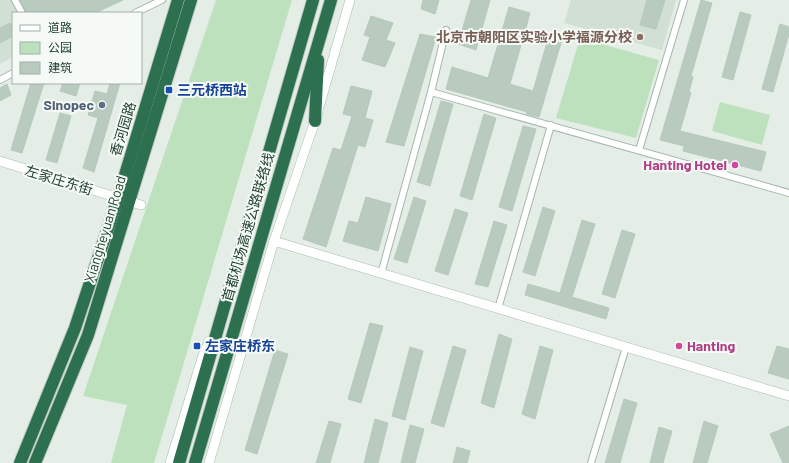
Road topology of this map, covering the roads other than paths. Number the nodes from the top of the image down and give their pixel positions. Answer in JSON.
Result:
{"nodes":[{"id":1,"x":15,"y":0,"type":"edge"},
{"id":2,"x":162,"y":0,"type":"edge"},
{"id":3,"x":178,"y":0,"type":"edge"},
{"id":4,"x":190,"y":0,"type":"edge"},
{"id":5,"x":313,"y":0,"type":"edge"},
{"id":6,"x":331,"y":0,"type":"edge"},
{"id":7,"x":350,"y":0,"type":"edge"},
{"id":8,"x":684,"y":0,"type":"edge"},
{"id":9,"x":21,"y":12,"type":"edge"},
{"id":10,"x":138,"y":12,"type":"edge"},
{"id":11,"x":446,"y":30,"type":"dead end"},
{"id":12,"x":319,"y":40,"type":"junction"},
{"id":13,"x":12,"y":74,"type":"edge"},
{"id":14,"x":0,"y":80,"type":"edge"},
{"id":15,"x":432,"y":92,"type":"junction"},
{"id":16,"x":315,"y":121,"type":"junction"},
{"id":17,"x":552,"y":125,"type":"junction"},
{"id":18,"x":639,"y":150,"type":"junction"},
{"id":19,"x":0,"y":161,"type":"edge"},
{"id":20,"x":789,"y":193,"type":"edge"},
{"id":21,"x":118,"y":198,"type":"junction"},
{"id":22,"x":135,"y":203,"type":"junction"},
{"id":23,"x":274,"y":241,"type":"junction"},
{"id":24,"x":381,"y":274,"type":"junction"},
{"id":25,"x":227,"y":298,"type":"junction"},
{"id":26,"x":498,"y":309,"type":"junction"},
{"id":27,"x":626,"y":347,"type":"junction"},
{"id":28,"x":789,"y":396,"type":"edge"},
{"id":29,"x":20,"y":463,"type":"edge"},
{"id":30,"x":35,"y":463,"type":"edge"},
{"id":31,"x":170,"y":463,"type":"edge"},
{"id":32,"x":179,"y":463,"type":"edge"},
{"id":33,"x":195,"y":463,"type":"edge"},
{"id":34,"x":209,"y":463,"type":"edge"},
{"id":35,"x":591,"y":463,"type":"edge"}],
"edges":[{"from":1,"to":9,"type":"street"},
{"from":2,"to":10,"type":"street"},
{"from":3,"to":21,"type":"highway","name":"香河园路"},
{"from":4,"to":22,"type":"highway","name":"Xiangheyuan Road"},
{"from":5,"to":25,"type":"highway","name":"首都机场高速公路联络线"},
{"from":6,"to":12,"type":"highway","name":"首都机场高速公路联络线"},
{"from":7,"to":16,"type":"street"},
{"from":8,"to":18,"type":"street"},
{"from":11,"to":15,"type":"street"},
{"from":12,"to":16,"type":"highway"},
{"from":12,"to":33,"type":"highway","name":"首都机场高速公路联络线"},
{"from":13,"to":14,"type":"street"},
{"from":15,"to":17,"type":"street"},
{"from":15,"to":24,"type":"street"},
{"from":16,"to":23,"type":"street"},
{"from":17,"to":18,"type":"street"},
{"from":17,"to":26,"type":"street"},
{"from":18,"to":20,"type":"street"},
{"from":19,"to":21,"type":"street","name":"左家庄东街"},
{"from":21,"to":22,"type":"street","name":"左家庄东街"},
{"from":21,"to":29,"type":"highway","name":"Xiangheyuan Road"},
{"from":22,"to":30,"type":"highway","name":"Xiangheyuan Road"},
{"from":23,"to":24,"type":"street"},
{"from":23,"to":34,"type":"street"},
{"from":24,"to":26,"type":"street"},
{"from":25,"to":31,"type":"street"},
{"from":25,"to":32,"type":"highway","name":"首都机场高速公路联络线"},
{"from":26,"to":27,"type":"street"},
{"from":27,"to":28,"type":"street"},
{"from":27,"to":35,"type":"street"}]}
